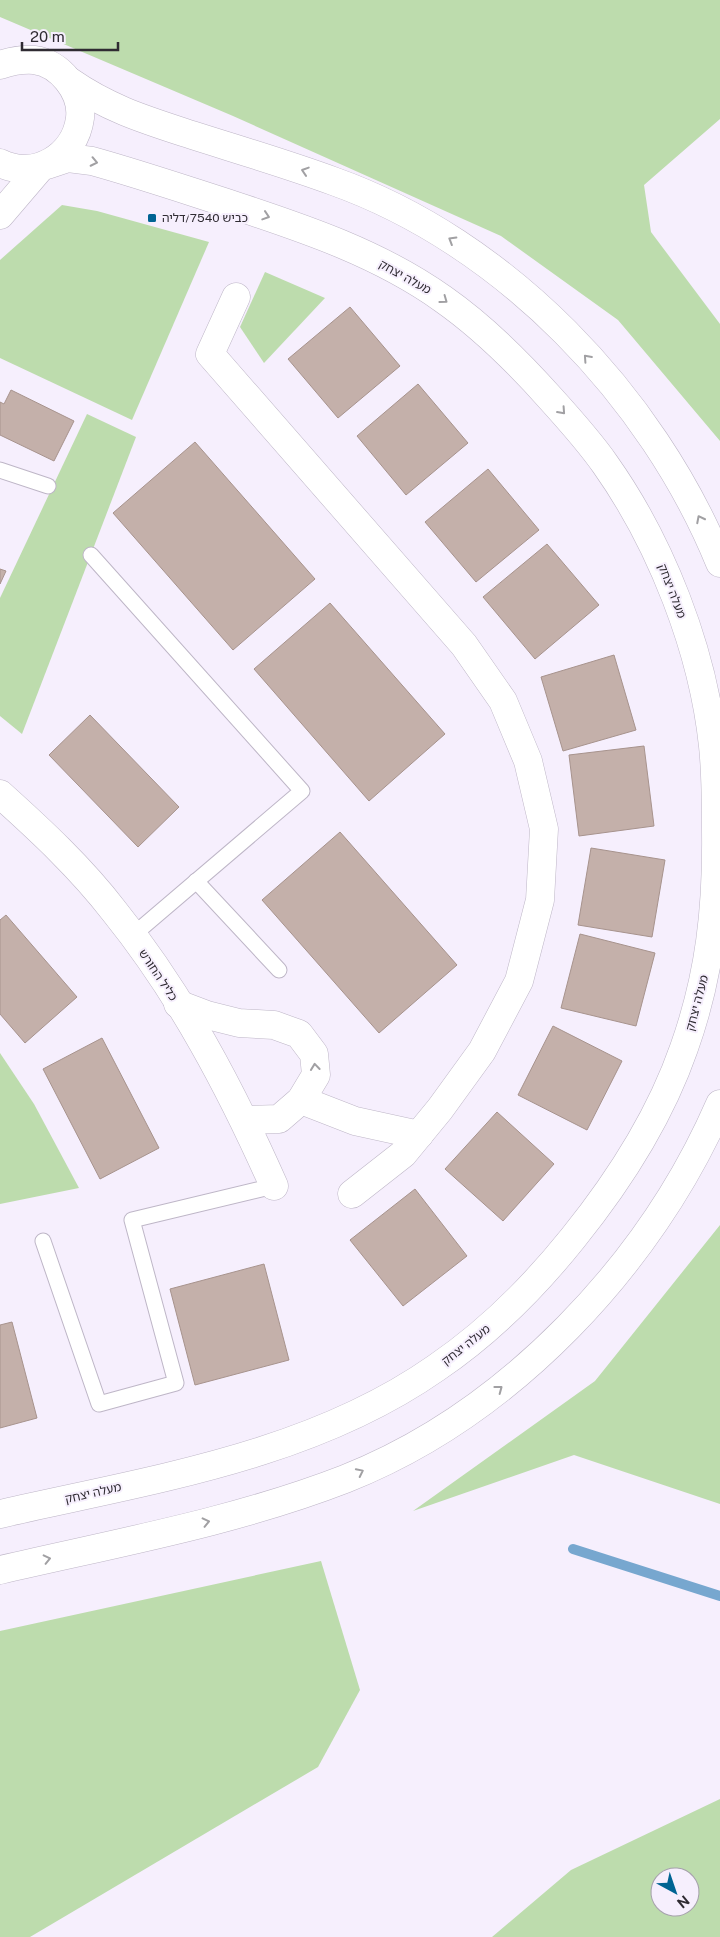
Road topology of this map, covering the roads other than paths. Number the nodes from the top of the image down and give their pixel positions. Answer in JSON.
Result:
{"nodes":[{"id":1,"x":5,"y":60,"type":"edge"},
{"id":2,"x":69,"y":81,"type":"junction"},
{"id":3,"x":0,"y":164,"type":"edge"},
{"id":4,"x":44,"y":166,"type":"junction"},
{"id":5,"x":0,"y":215,"type":"edge"},
{"id":6,"x":236,"y":297,"type":"dead end"},
{"id":7,"x":0,"y":470,"type":"edge"},
{"id":8,"x":48,"y":486,"type":"dead end"},
{"id":9,"x":91,"y":555,"type":"dead end"},
{"id":10,"x":720,"y":563,"type":"edge"},
{"id":11,"x":0,"y":794,"type":"edge"},
{"id":12,"x":196,"y":881,"type":"junction"},
{"id":13,"x":132,"y":936,"type":"junction"},
{"id":14,"x":279,"y":970,"type":"dead end"},
{"id":15,"x":178,"y":1004,"type":"junction"},
{"id":16,"x":301,"y":1100,"type":"junction"},
{"id":17,"x":720,"y":1104,"type":"edge"},
{"id":18,"x":244,"y":1120,"type":"junction"},
{"id":19,"x":419,"y":1135,"type":"junction"},
{"id":20,"x":274,"y":1186,"type":"joint"},
{"id":21,"x":352,"y":1194,"type":"dead end"},
{"id":22,"x":43,"y":1241,"type":"dead end"},
{"id":23,"x":0,"y":1514,"type":"edge"},
{"id":24,"x":0,"y":1570,"type":"edge"}],
"edges":[{"from":1,"to":2,"type":"street"},
{"from":2,"to":4,"type":"street"},
{"from":10,"to":2,"type":"street","one_way":true},
{"from":3,"to":4,"type":"street","name":"מעלה יצחק"},
{"from":4,"to":5,"type":"street"},
{"from":4,"to":23,"type":"street","name":"מעלה יצחק","one_way":true},
{"from":6,"to":19,"type":"street"},
{"from":7,"to":8,"type":"lane"},
{"from":9,"to":12,"type":"lane"},
{"from":11,"to":13,"type":"street","name":"כליל החורש"},
{"from":12,"to":13,"type":"lane"},
{"from":12,"to":14,"type":"lane"},
{"from":13,"to":15,"type":"street","name":"כליל החורש"},
{"from":16,"to":15,"type":"street","one_way":true},
{"from":15,"to":18,"type":"street","name":"כליל החורש"},
{"from":16,"to":18,"type":"street"},
{"from":16,"to":19,"type":"street"},
{"from":24,"to":17,"type":"street","one_way":true},
{"from":18,"to":20,"type":"street","name":"כליל החורש"},
{"from":19,"to":21,"type":"street"},
{"from":20,"to":22,"type":"lane"}]}
